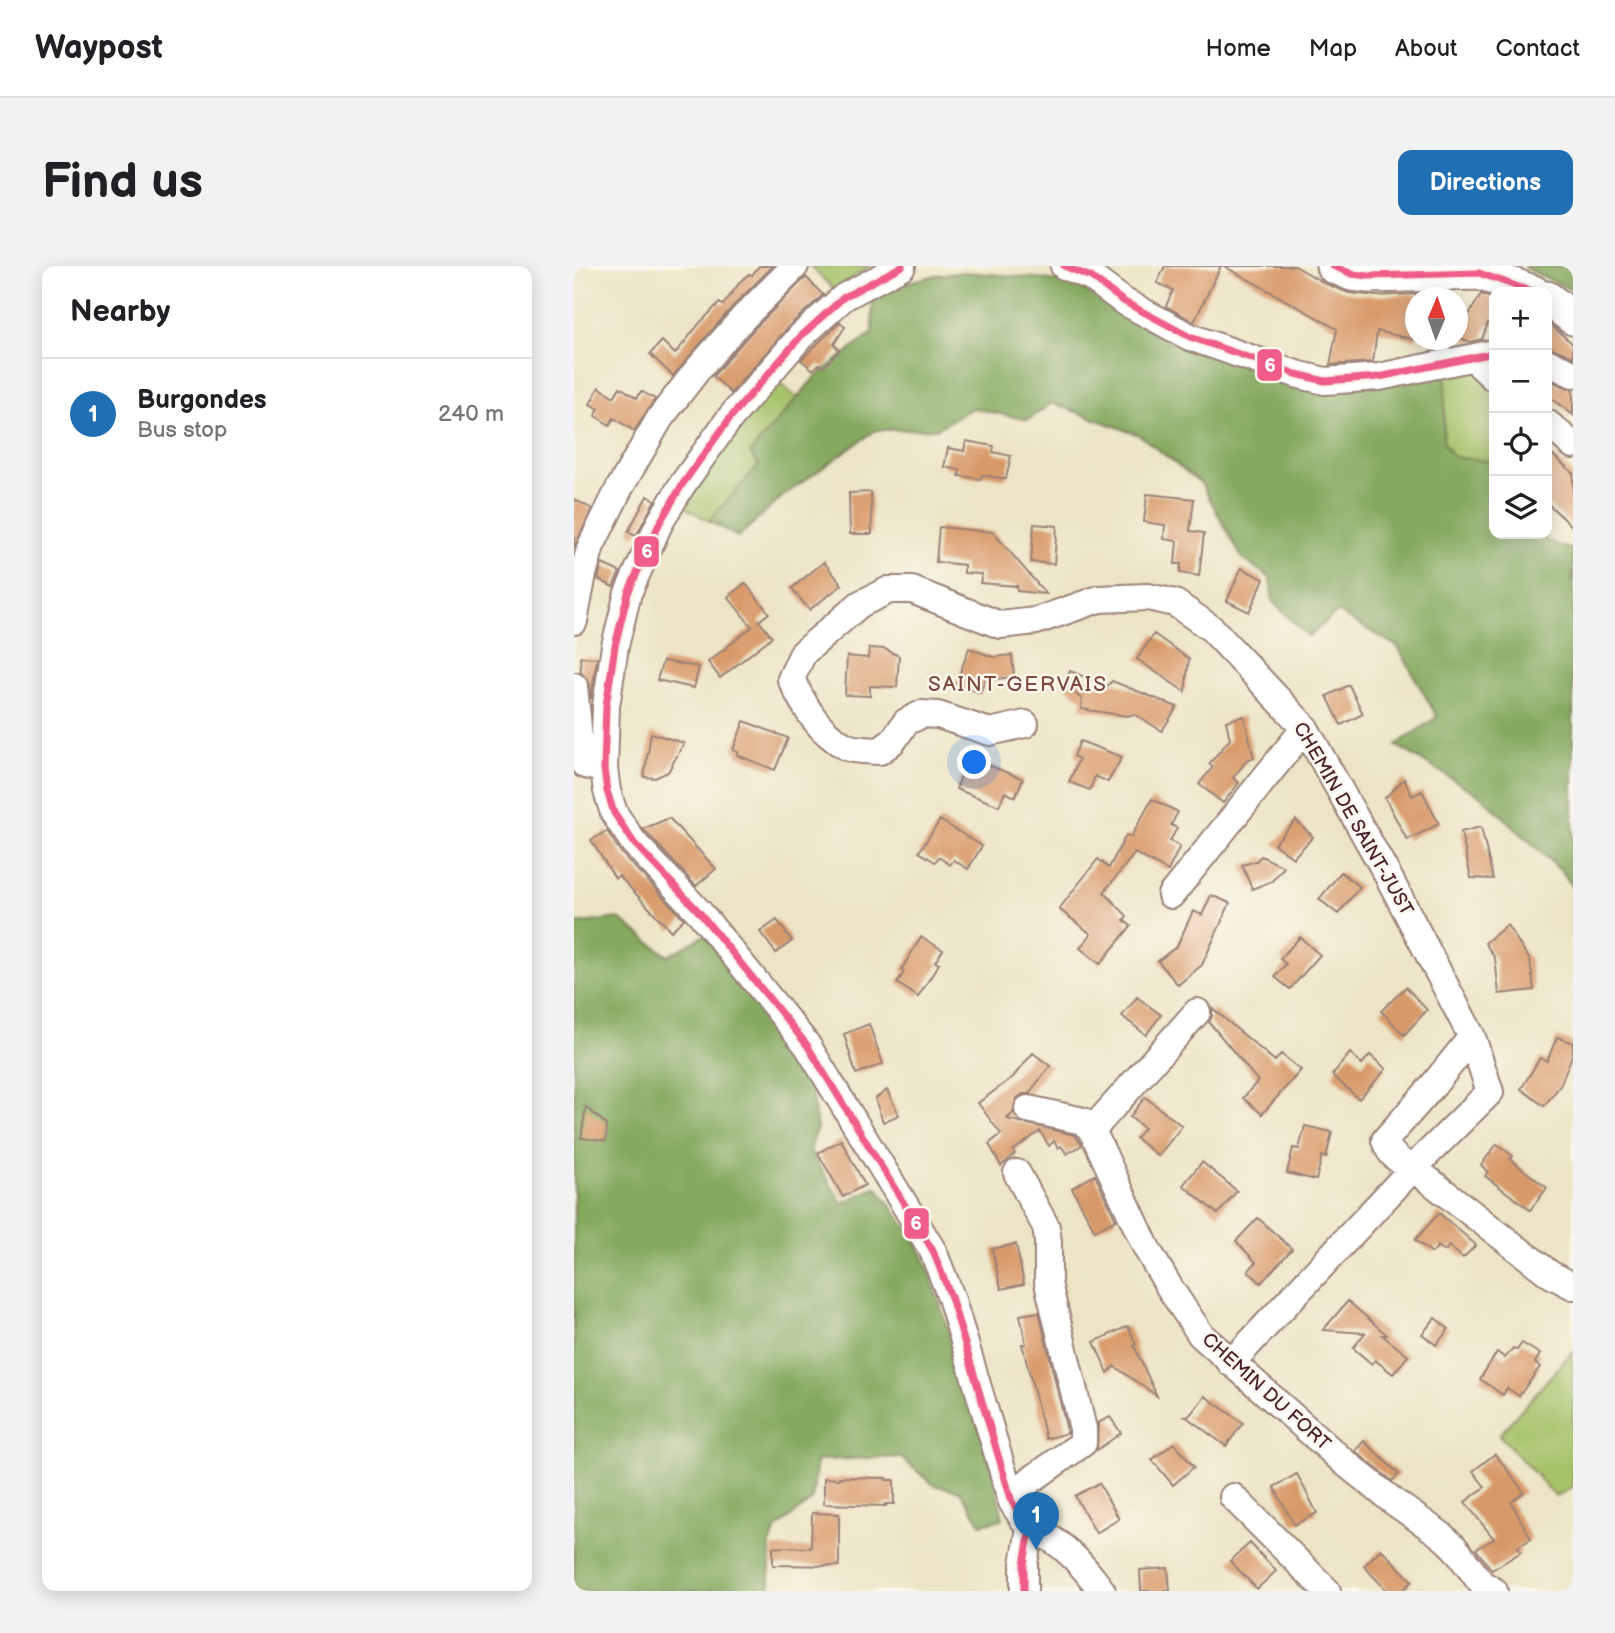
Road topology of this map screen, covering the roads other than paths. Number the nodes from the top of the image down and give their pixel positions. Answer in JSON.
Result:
{"nodes":[{"id":1,"x":795,"y":266,"type":"edge"},
{"id":2,"x":901,"y":266,"type":"edge"},
{"id":3,"x":1064,"y":266,"type":"edge"},
{"id":4,"x":1333,"y":266,"type":"edge"},
{"id":5,"x":1519,"y":287,"type":"edge"},
{"id":6,"x":1552,"y":302,"type":"edge"},
{"id":7,"x":1573,"y":318,"type":"edge"},
{"id":8,"x":1485,"y":355,"type":"edge"},
{"id":9,"x":1552,"y":364,"type":"edge"},
{"id":10,"x":1489,"y":373,"type":"edge"},
{"id":11,"x":1573,"y":374,"type":"edge"},
{"id":12,"x":1552,"y":430,"type":"edge"},
{"id":13,"x":1573,"y":445,"type":"edge"},
{"id":14,"x":574,"y":621,"type":"edge"},
{"id":15,"x":574,"y":686,"type":"edge"},
{"id":16,"x":1025,"y":724,"type":"dead end"},
{"id":17,"x":1305,"y":728,"type":"junction"},
{"id":18,"x":604,"y":769,"type":"junction"},
{"id":19,"x":1171,"y":895,"type":"dead end"},
{"id":20,"x":1197,"y":1012,"type":"dead end"},
{"id":21,"x":1472,"y":1037,"type":"junction"},
{"id":22,"x":1028,"y":1110,"type":"dead end"},
{"id":23,"x":1092,"y":1130,"type":"junction"},
{"id":24,"x":1413,"y":1168,"type":"junction"},
{"id":25,"x":1017,"y":1172,"type":"dead end"},
{"id":26,"x":1573,"y":1286,"type":"edge"},
{"id":27,"x":1231,"y":1363,"type":"junction"},
{"id":28,"x":1010,"y":1495,"type":"junction"},
{"id":29,"x":1233,"y":1497,"type":"dead end"},
{"id":30,"x":1030,"y":1529,"type":"junction"},
{"id":31,"x":1024,"y":1591,"type":"edge"},
{"id":32,"x":1102,"y":1591,"type":"edge"},
{"id":33,"x":1327,"y":1591,"type":"edge"},
{"id":34,"x":1494,"y":1591,"type":"edge"}],
"edges":[{"from":1,"to":14,"type":"street"},
{"from":2,"to":18,"type":"street"},
{"from":3,"to":8,"type":"street"},
{"from":4,"to":5,"type":"main road"},
{"from":6,"to":7,"type":"main road"},
{"from":8,"to":10,"type":"street"},
{"from":9,"to":11,"type":"street"},
{"from":12,"to":13,"type":"street"},
{"from":15,"to":18,"type":"street"},
{"from":16,"to":17,"type":"street","name":"CHEMIN DE SAINT-JUST"},
{"from":17,"to":19,"type":"street"},
{"from":17,"to":21,"type":"street","name":"CHEMIN DE SAINT-JUST"},
{"from":18,"to":28,"type":"street"},
{"from":20,"to":23,"type":"street"},
{"from":21,"to":24,"type":"street","name":"CHEMIN DE SAINT-JUST"},
{"from":21,"to":24,"type":"street"},
{"from":22,"to":23,"type":"street"},
{"from":23,"to":27,"type":"street","name":"CHEMIN DU FORT"},
{"from":24,"to":26,"type":"street"},
{"from":24,"to":27,"type":"street","name":"CHEMIN DE SAINT-JUST"},
{"from":25,"to":28,"type":"street"},
{"from":27,"to":34,"type":"street","name":"CHEMIN DU FORT"},
{"from":28,"to":30,"type":"street"},
{"from":29,"to":33,"type":"street"},
{"from":30,"to":31,"type":"street"},
{"from":30,"to":32,"type":"street"}]}
